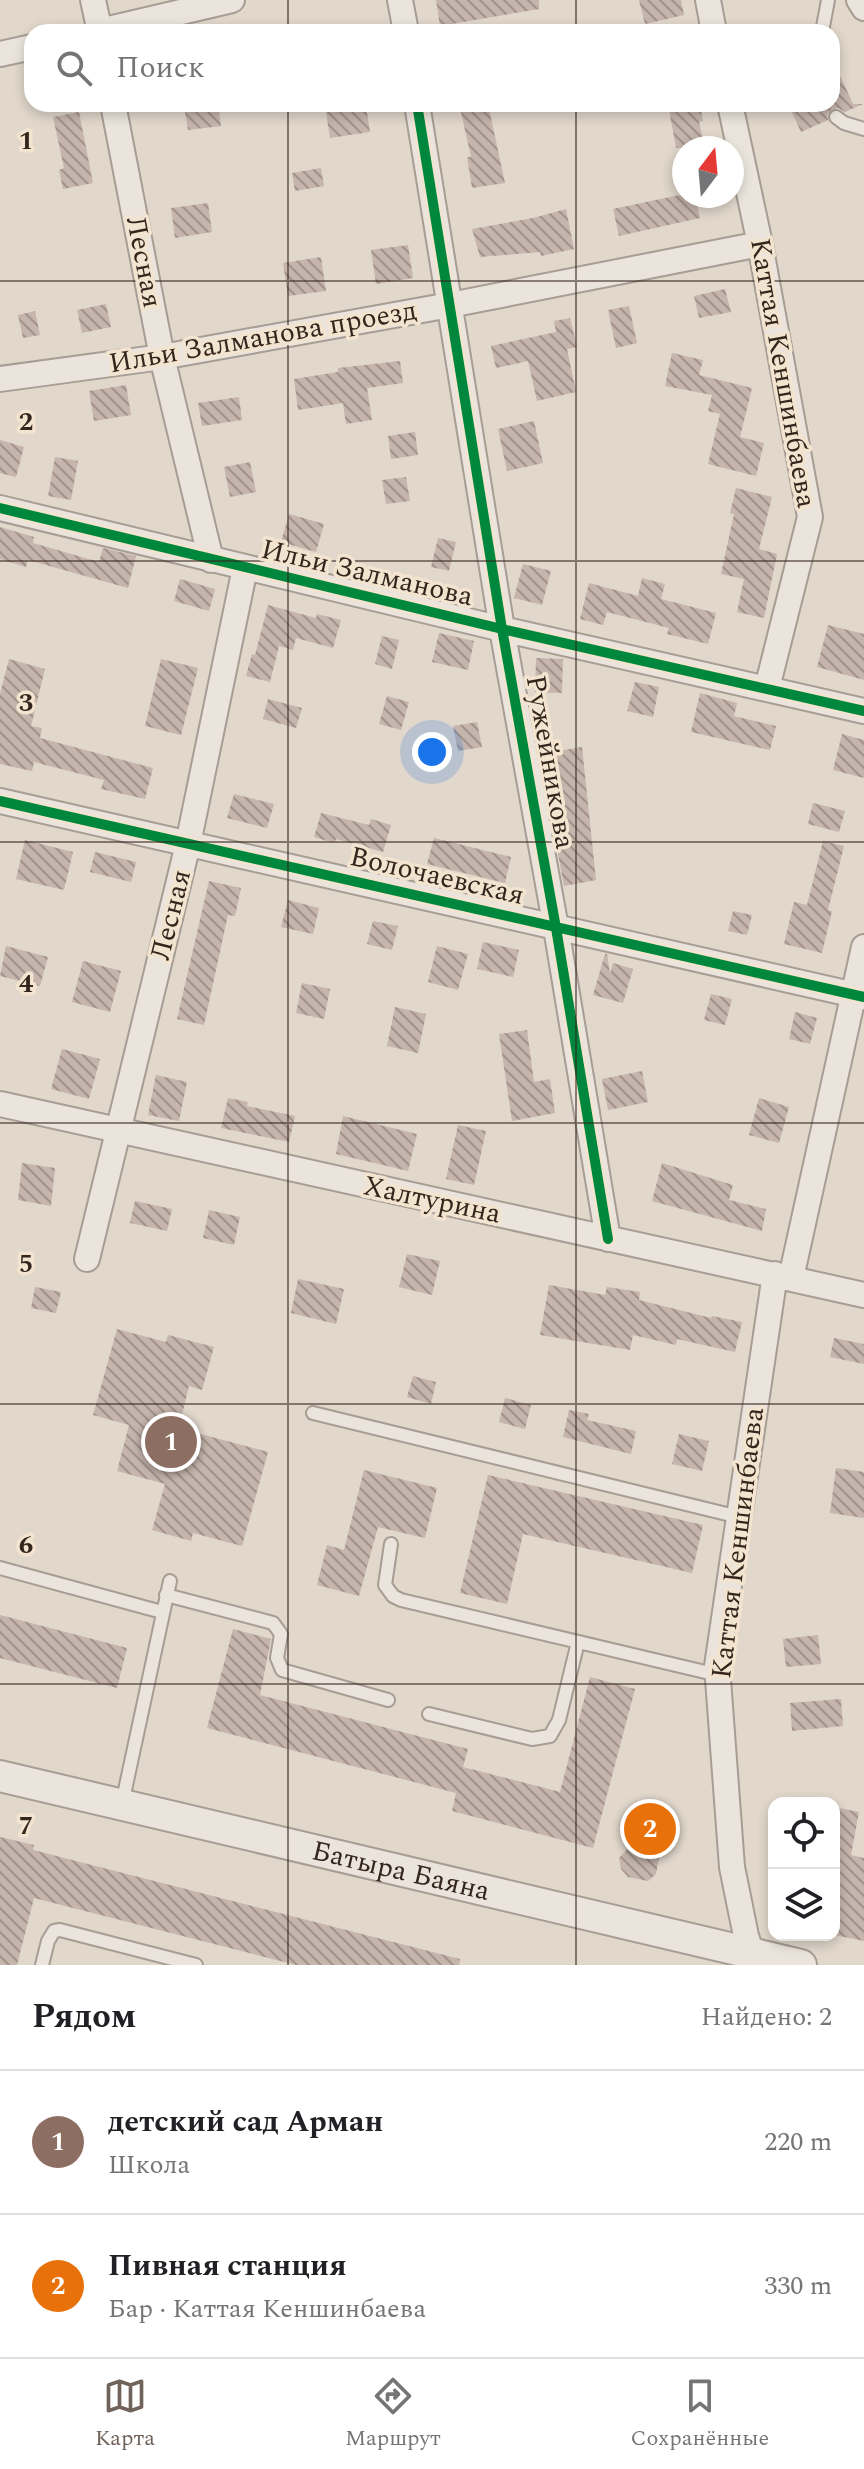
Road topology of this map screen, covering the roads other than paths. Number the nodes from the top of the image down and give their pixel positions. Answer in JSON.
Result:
{"nodes":[{"id":1,"x":93,"y":0,"type":"edge"},
{"id":2,"x":232,"y":0,"type":"edge"},
{"id":3,"x":400,"y":0,"type":"edge"},
{"id":4,"x":708,"y":0,"type":"edge"},
{"id":5,"x":828,"y":0,"type":"edge"},
{"id":6,"x":859,"y":0,"type":"edge"},
{"id":7,"x":864,"y":8,"type":"edge"},
{"id":8,"x":97,"y":24,"type":"edge"},
{"id":9,"x":132,"y":24,"type":"edge"},
{"id":10,"x":404,"y":24,"type":"edge"},
{"id":11,"x":712,"y":24,"type":"edge"},
{"id":12,"x":824,"y":24,"type":"edge"},
{"id":13,"x":24,"y":49,"type":"edge"},
{"id":14,"x":0,"y":54,"type":"edge"},
{"id":15,"x":115,"y":112,"type":"edge"},
{"id":16,"x":418,"y":112,"type":"edge"},
{"id":17,"x":732,"y":112,"type":"edge"},
{"id":18,"x":836,"y":117,"type":"dead end"},
{"id":19,"x":864,"y":129,"type":"edge"},
{"id":20,"x":760,"y":244,"type":"junction"},
{"id":21,"x":450,"y":305,"type":"junction"},
{"id":22,"x":162,"y":357,"type":"junction"},
{"id":23,"x":0,"y":379,"type":"edge"},
{"id":24,"x":0,"y":508,"type":"edge"},
{"id":25,"x":211,"y":560,"type":"junction"},
{"id":26,"x":245,"y":568,"type":"junction"},
{"id":27,"x":502,"y":629,"type":"junction"},
{"id":28,"x":767,"y":688,"type":"junction"},
{"id":29,"x":864,"y":711,"type":"edge"},
{"id":30,"x":0,"y":801,"type":"edge"},
{"id":31,"x":188,"y":844,"type":"junction"},
{"id":32,"x":556,"y":928,"type":"junction"},
{"id":33,"x":864,"y":947,"type":"edge"},
{"id":34,"x":859,"y":996,"type":"edge"},
{"id":35,"x":0,"y":1104,"type":"edge"},
{"id":36,"x":118,"y":1130,"type":"junction"},
{"id":37,"x":608,"y":1239,"type":"junction"},
{"id":38,"x":87,"y":1259,"type":"dead end"},
{"id":39,"x":783,"y":1276,"type":"junction"},
{"id":40,"x":864,"y":1295,"type":"edge"},
{"id":41,"x":313,"y":1413,"type":"dead end"},
{"id":42,"x":739,"y":1517,"type":"junction"},
{"id":43,"x":391,"y":1544,"type":"dead end"},
{"id":44,"x":0,"y":1568,"type":"edge"},
{"id":45,"x":170,"y":1581,"type":"dead end"},
{"id":46,"x":166,"y":1595,"type":"junction"},
{"id":47,"x":162,"y":1612,"type":"junction"},
{"id":48,"x":578,"y":1642,"type":"junction"},
{"id":49,"x":718,"y":1675,"type":"junction"},
{"id":50,"x":388,"y":1700,"type":"dead end"},
{"id":51,"x":429,"y":1714,"type":"dead end"},
{"id":52,"x":0,"y":1776,"type":"edge"},
{"id":53,"x":122,"y":1804,"type":"junction"},
{"id":54,"x":754,"y":1959,"type":"edge"},
{"id":55,"x":42,"y":1965,"type":"edge"},
{"id":56,"x":196,"y":1965,"type":"edge"},
{"id":57,"x":801,"y":1965,"type":"edge"}],
"edges":[{"from":1,"to":8,"type":"street"},
{"from":2,"to":9,"type":"street"},
{"from":3,"to":10,"type":"street"},
{"from":4,"to":11,"type":"street"},
{"from":5,"to":12,"type":"lane"},
{"from":6,"to":7,"type":"street"},
{"from":13,"to":14,"type":"street"},
{"from":15,"to":22,"type":"street","name":"Лесная"},
{"from":16,"to":21,"type":"street","name":"Ружейникова"},
{"from":17,"to":20,"type":"street","name":"Каттая Кеншинбаева"},
{"from":18,"to":19,"type":"lane"},
{"from":20,"to":21,"type":"street","name":"Ильи Залманова проезд"},
{"from":20,"to":28,"type":"street","name":"Каттая Кеншинбаева"},
{"from":21,"to":22,"type":"street","name":"Ильи Залманова проезд"},
{"from":21,"to":27,"type":"street","name":"Ружейникова"},
{"from":22,"to":23,"type":"street","name":"Ильи Залманова проезд"},
{"from":22,"to":25,"type":"street","name":"Лесная"},
{"from":24,"to":25,"type":"street","name":"Ильи Залманова"},
{"from":25,"to":26,"type":"street","name":"Ильи Залманова"},
{"from":26,"to":27,"type":"street","name":"Ильи Залманова"},
{"from":26,"to":31,"type":"street","name":"Лесная"},
{"from":27,"to":28,"type":"street","name":"Ильи Залманова"},
{"from":27,"to":32,"type":"street","name":"Ружейникова"},
{"from":28,"to":29,"type":"street","name":"Ильи Залманова"},
{"from":30,"to":31,"type":"street","name":"Волочаевская"},
{"from":31,"to":32,"type":"street","name":"Волочаевская"},
{"from":31,"to":36,"type":"street","name":"Лесная"},
{"from":32,"to":34,"type":"street","name":"Волочаевская"},
{"from":32,"to":37,"type":"street","name":"Ружейникова"},
{"from":33,"to":34,"type":"street","name":"Каттая Кеншинбаева"},
{"from":34,"to":39,"type":"street","name":"Каттая Кеншинбаева"},
{"from":35,"to":36,"type":"street","name":"Халтурина"},
{"from":36,"to":37,"type":"street","name":"Халтурина"},
{"from":36,"to":38,"type":"street","name":"Лесная"},
{"from":37,"to":39,"type":"street","name":"Халтурина"},
{"from":39,"to":40,"type":"street","name":"Халтурина"},
{"from":39,"to":42,"type":"street","name":"Каттая Кеншинбаева"},
{"from":41,"to":42,"type":"lane"},
{"from":42,"to":49,"type":"street","name":"Каттая Кеншинбаева"},
{"from":43,"to":48,"type":"lane"},
{"from":44,"to":47,"type":"lane"},
{"from":45,"to":46,"type":"lane"},
{"from":46,"to":47,"type":"lane"},
{"from":46,"to":50,"type":"lane"},
{"from":47,"to":53,"type":"lane"},
{"from":48,"to":49,"type":"lane"},
{"from":48,"to":51,"type":"lane"},
{"from":49,"to":54,"type":"street","name":"Каттая Кеншинбаева"},
{"from":52,"to":53,"type":"street","name":"Батыра Баяна"},
{"from":53,"to":54,"type":"street","name":"Батыра Баяна"},
{"from":54,"to":57,"type":"street","name":"Батыра Баяна"},
{"from":55,"to":56,"type":"lane"}]}
